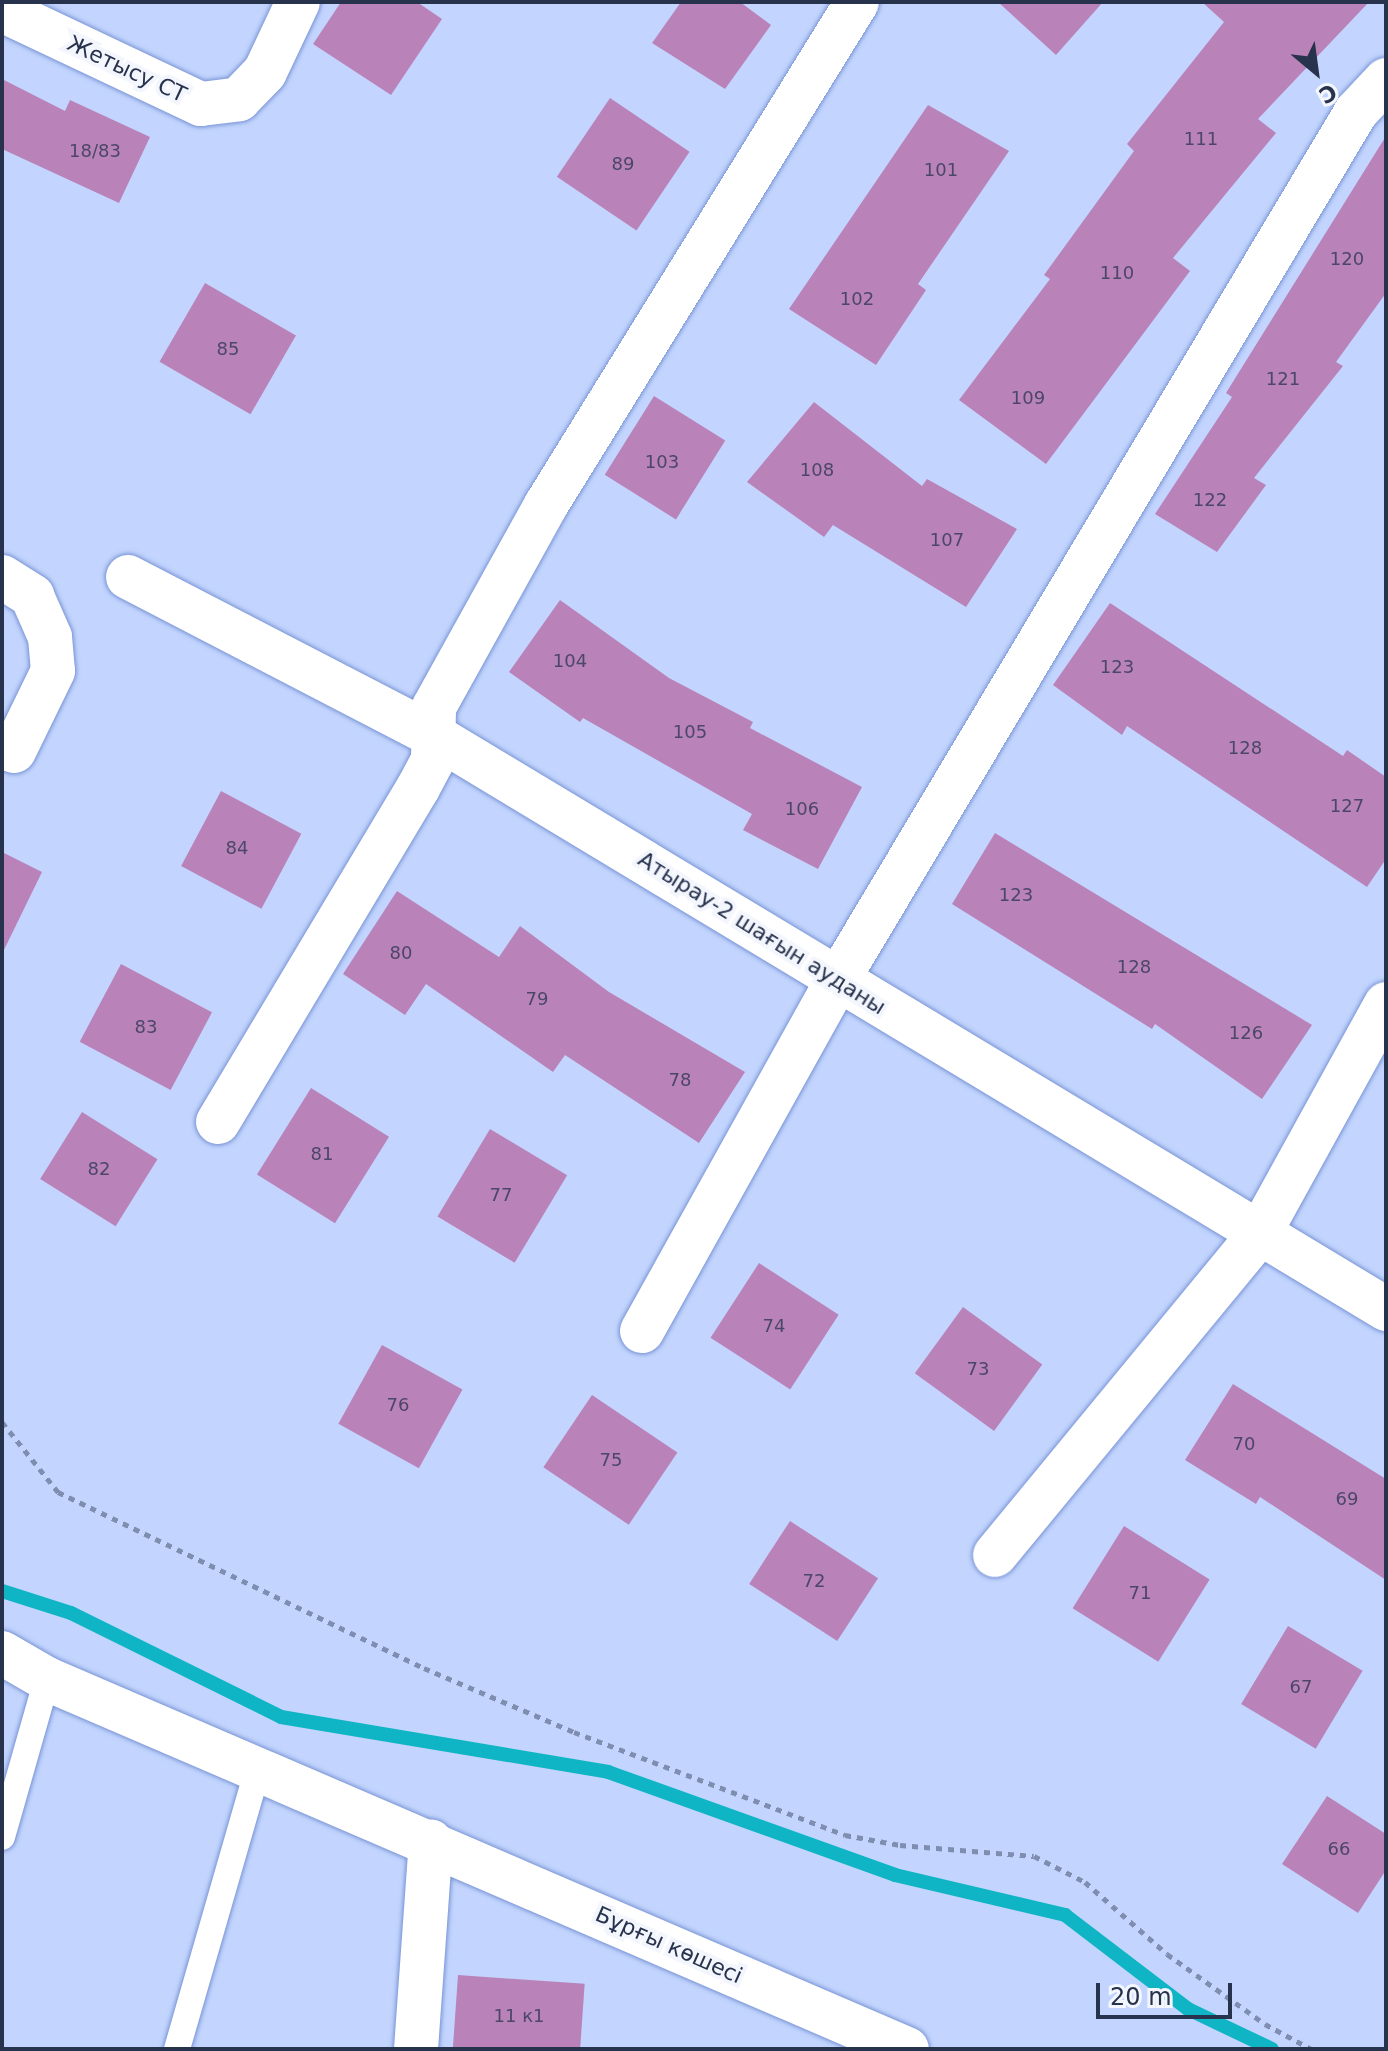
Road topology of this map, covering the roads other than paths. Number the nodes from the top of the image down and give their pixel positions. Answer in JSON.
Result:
{"nodes":[{"id":1,"x":298,"y":2,"type":"edge"},
{"id":2,"x":857,"y":2,"type":"edge"},
{"id":3,"x":2,"y":10,"type":"edge"},
{"id":4,"x":1386,"y":80,"type":"edge"},
{"id":5,"x":2,"y":577,"type":"edge"},
{"id":6,"x":128,"y":577,"type":"dead end"},
{"id":7,"x":433,"y":735,"type":"junction"},
{"id":8,"x":14,"y":751,"type":"dead end"},
{"id":9,"x":837,"y":981,"type":"junction"},
{"id":10,"x":1386,"y":1004,"type":"edge"},
{"id":11,"x":218,"y":1122,"type":"dead end"},
{"id":12,"x":1258,"y":1236,"type":"junction"},
{"id":13,"x":1386,"y":1309,"type":"edge"},
{"id":14,"x":642,"y":1331,"type":"dead end"},
{"id":15,"x":995,"y":1555,"type":"dead end"},
{"id":16,"x":2,"y":1653,"type":"edge"},
{"id":17,"x":47,"y":1679,"type":"junction"},
{"id":18,"x":258,"y":1768,"type":"junction"},
{"id":19,"x":2,"y":1837,"type":"edge"},
{"id":20,"x":431,"y":1842,"type":"junction"},
{"id":21,"x":177,"y":2049,"type":"edge"},
{"id":22,"x":416,"y":2049,"type":"edge"},
{"id":23,"x":907,"y":2049,"type":"edge"}],
"edges":[{"from":1,"to":3,"type":"street","name":"Жетысу СТ"},
{"from":2,"to":7,"type":"street"},
{"from":4,"to":9,"type":"street"},
{"from":5,"to":8,"type":"street"},
{"from":6,"to":7,"type":"street","name":"Атырау-2 шағын ауданы"},
{"from":7,"to":9,"type":"street","name":"Атырау-2 шағын ауданы"},
{"from":7,"to":11,"type":"street"},
{"from":9,"to":12,"type":"street","name":"Атырау-2 шағын ауданы"},
{"from":9,"to":14,"type":"street"},
{"from":10,"to":12,"type":"street"},
{"from":12,"to":13,"type":"street","name":"Атырау-2 шағын ауданы"},
{"from":12,"to":15,"type":"street"},
{"from":16,"to":17,"type":"street","name":"Бұрғы көшесі"},
{"from":17,"to":18,"type":"street","name":"Бұрғы көшесі"},
{"from":17,"to":19,"type":"lane"},
{"from":18,"to":20,"type":"street","name":"Бұрғы көшесі"},
{"from":18,"to":21,"type":"lane"},
{"from":20,"to":22,"type":"street"},
{"from":20,"to":23,"type":"street","name":"Бұрғы көшесі"}]}
